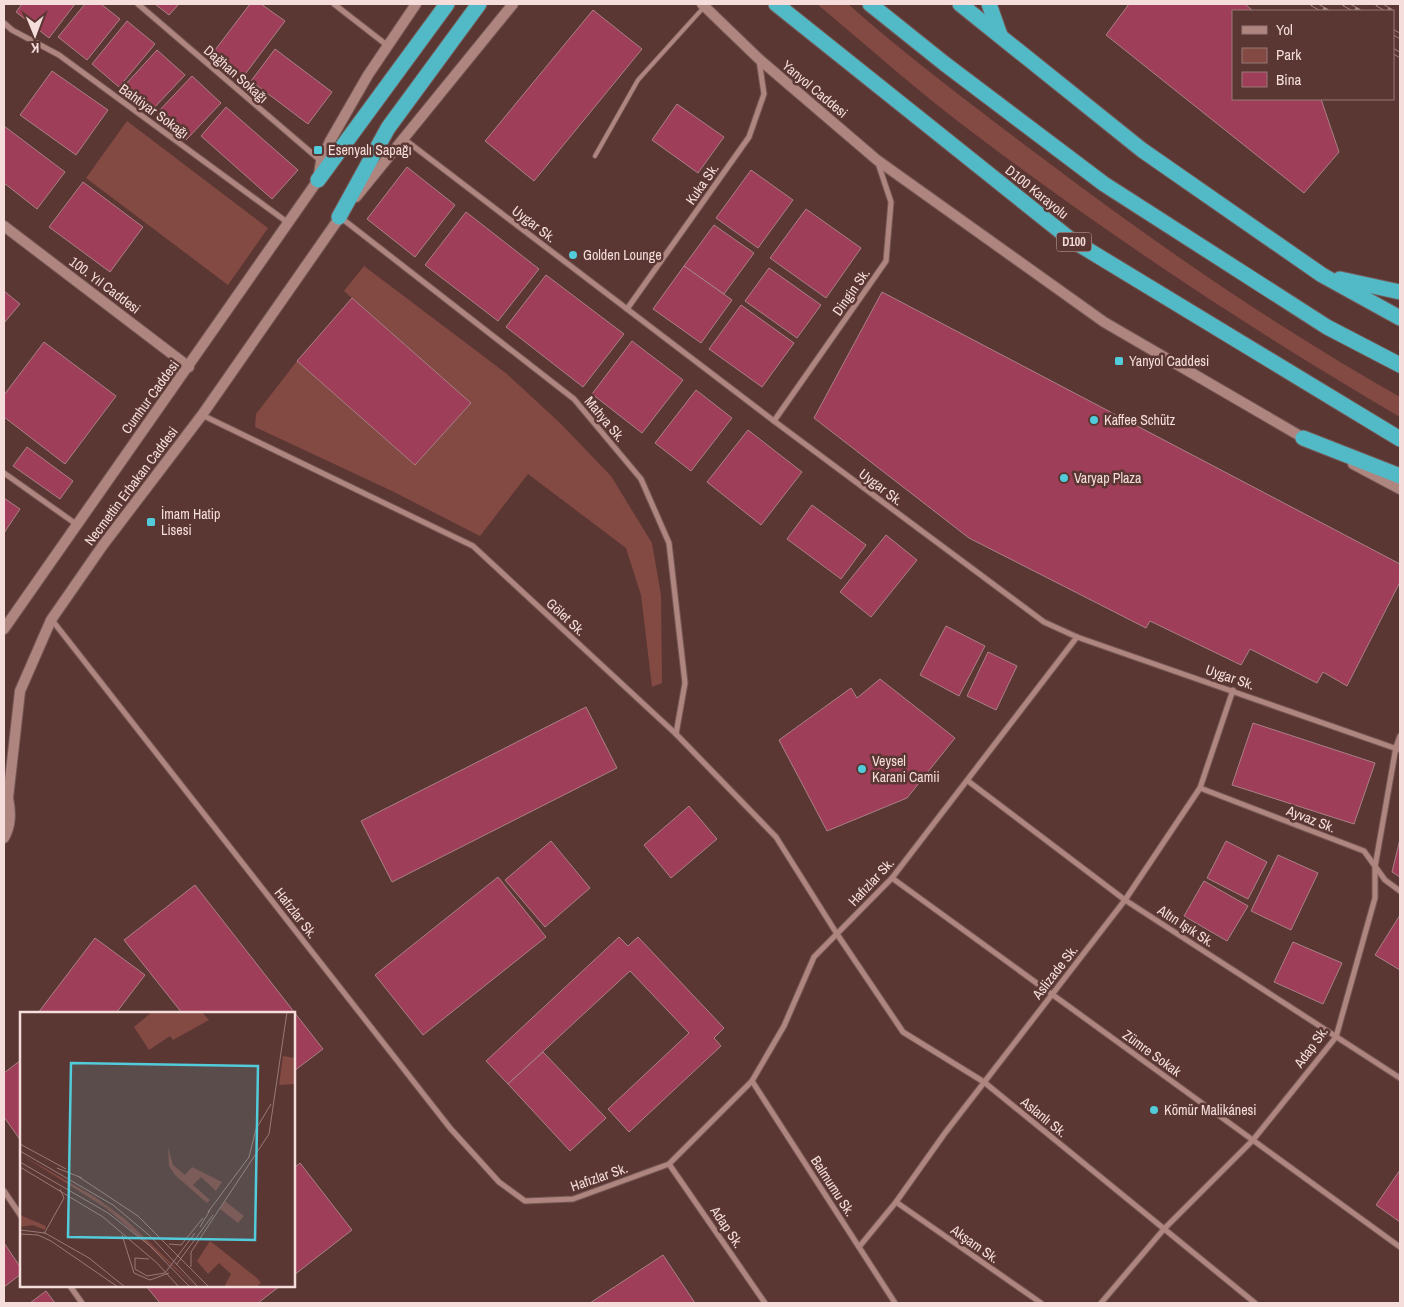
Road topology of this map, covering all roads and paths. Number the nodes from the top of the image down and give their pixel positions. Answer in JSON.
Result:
{"nodes":[{"id":1,"x":138,"y":4,"type":"edge"},
{"id":2,"x":334,"y":4,"type":"edge"},
{"id":3,"x":416,"y":4,"type":"edge"},
{"id":4,"x":447,"y":4,"type":"edge"},
{"id":5,"x":479,"y":4,"type":"edge"},
{"id":6,"x":513,"y":4,"type":"edge"},
{"id":7,"x":776,"y":4,"type":"edge"},
{"id":8,"x":870,"y":4,"type":"edge"},
{"id":9,"x":960,"y":4,"type":"edge"},
{"id":10,"x":989,"y":4,"type":"edge"},
{"id":11,"x":703,"y":5,"type":"edge"},
{"id":12,"x":4,"y":23,"type":"edge"},
{"id":13,"x":1001,"y":36,"type":"junction"},
{"id":14,"x":388,"y":46,"type":"junction"},
{"id":15,"x":758,"y":59,"type":"junction"},
{"id":16,"x":404,"y":139,"type":"junction"},
{"id":17,"x":595,"y":156,"type":"dead end"},
{"id":18,"x":877,"y":160,"type":"junction"},
{"id":19,"x":321,"y":161,"type":"junction"},
{"id":20,"x":318,"y":180,"type":"junction"},
{"id":21,"x":339,"y":217,"type":"junction"},
{"id":22,"x":287,"y":222,"type":"junction"},
{"id":23,"x":4,"y":226,"type":"edge"},
{"id":24,"x":1322,"y":275,"type":"junction"},
{"id":25,"x":1400,"y":292,"type":"edge"},
{"id":26,"x":627,"y":309,"type":"junction"},
{"id":27,"x":1400,"y":318,"type":"edge"},
{"id":28,"x":1400,"y":366,"type":"edge"},
{"id":29,"x":189,"y":367,"type":"junction"},
{"id":30,"x":202,"y":415,"type":"junction"},
{"id":31,"x":774,"y":421,"type":"junction"},
{"id":32,"x":1304,"y":438,"type":"junction"},
{"id":33,"x":1400,"y":438,"type":"edge"},
{"id":34,"x":4,"y":473,"type":"edge"},
{"id":35,"x":1400,"y":476,"type":"edge"},
{"id":36,"x":1400,"y":489,"type":"edge"},
{"id":37,"x":76,"y":524,"type":"junction"},
{"id":38,"x":51,"y":620,"type":"junction"},
{"id":39,"x":4,"y":630,"type":"edge"},
{"id":40,"x":1077,"y":636,"type":"junction"},
{"id":41,"x":1233,"y":690,"type":"junction"},
{"id":42,"x":676,"y":734,"type":"junction"},
{"id":43,"x":1400,"y":736,"type":"edge"},
{"id":44,"x":1398,"y":748,"type":"edge"},
{"id":45,"x":968,"y":781,"type":"junction"},
{"id":46,"x":1200,"y":788,"type":"junction"},
{"id":47,"x":6,"y":793,"type":"edge"},
{"id":48,"x":4,"y":838,"type":"edge"},
{"id":49,"x":1375,"y":867,"type":"junction"},
{"id":50,"x":892,"y":878,"type":"junction"},
{"id":51,"x":1400,"y":891,"type":"edge"},
{"id":52,"x":1125,"y":900,"type":"junction"},
{"id":53,"x":836,"y":934,"type":"junction"},
{"id":54,"x":1052,"y":994,"type":"junction"},
{"id":55,"x":1336,"y":1037,"type":"junction"},
{"id":56,"x":1400,"y":1078,"type":"edge"},
{"id":57,"x":752,"y":1081,"type":"junction"},
{"id":58,"x":984,"y":1082,"type":"junction"},
{"id":59,"x":1253,"y":1140,"type":"junction"},
{"id":60,"x":670,"y":1164,"type":"junction"},
{"id":61,"x":4,"y":1191,"type":"edge"},
{"id":62,"x":896,"y":1202,"type":"junction"},
{"id":63,"x":20,"y":1215,"type":"edge"},
{"id":64,"x":1164,"y":1229,"type":"junction"},
{"id":65,"x":1400,"y":1246,"type":"edge"},
{"id":66,"x":859,"y":1247,"type":"junction"},
{"id":67,"x":71,"y":1287,"type":"edge"},
{"id":68,"x":82,"y":1303,"type":"edge"},
{"id":69,"x":765,"y":1303,"type":"edge"},
{"id":70,"x":895,"y":1303,"type":"edge"},
{"id":71,"x":1041,"y":1303,"type":"edge"},
{"id":72,"x":1101,"y":1303,"type":"edge"},
{"id":73,"x":1255,"y":1303,"type":"edge"}],
"edges":[{"from":1,"to":19,"type":"street","name":"Dağhan Sokağı"},
{"from":2,"to":14,"type":"street"},
{"from":3,"to":14,"type":"main road"},
{"from":4,"to":20,"type":"highway"},
{"from":5,"to":21,"type":"highway"},
{"from":6,"to":16,"type":"main road","name":"Necmettin Erbakan Caddesi"},
{"from":7,"to":33,"type":"highway","name":"D100 Karayolu","number":"D100"},
{"from":8,"to":28,"type":"highway"},
{"from":9,"to":13,"type":"highway"},
{"from":10,"to":13,"type":"highway"},
{"from":11,"to":15,"type":"main road","name":"Yanyol Caddesi"},
{"from":11,"to":17,"type":"lane"},
{"from":12,"to":22,"type":"street","name":"Bahtiyar Sokağı"},
{"from":13,"to":24,"type":"highway"},
{"from":14,"to":19,"type":"main road"},
{"from":15,"to":18,"type":"main road","name":"Yanyol Caddesi"},
{"from":15,"to":26,"type":"street","name":"Kuka Sk."},
{"from":16,"to":21,"type":"main road","name":"Necmettin Erbakan Caddesi"},
{"from":16,"to":26,"type":"street","name":"Uygar Sk."},
{"from":18,"to":31,"type":"street","name":"Dingin Sk."},
{"from":18,"to":32,"type":"main road","name":"Yanyol Caddesi"},
{"from":19,"to":20,"type":"main road"},
{"from":20,"to":22,"type":"main road","name":"Cumhur Caddesi"},
{"from":21,"to":30,"type":"main road","name":"Necmettin Erbakan Caddesi"},
{"from":21,"to":42,"type":"street","name":"Mahya Sk."},
{"from":22,"to":29,"type":"main road","name":"Cumhur Caddesi"},
{"from":23,"to":29,"type":"main road","name":"100. Yıl Caddesi"},
{"from":24,"to":25,"type":"highway"},
{"from":24,"to":27,"type":"highway"},
{"from":26,"to":31,"type":"street","name":"Uygar Sk."},
{"from":29,"to":37,"type":"main road","name":"Cumhur Caddesi"},
{"from":30,"to":38,"type":"main road","name":"Necmettin Erbakan Caddesi"},
{"from":30,"to":42,"type":"street","name":"Gölet Sk."},
{"from":31,"to":40,"type":"street","name":"Uygar Sk."},
{"from":32,"to":35,"type":"highway"},
{"from":32,"to":36,"type":"main road","name":"Yanyol Caddesi"},
{"from":34,"to":37,"type":"street"},
{"from":37,"to":39,"type":"main road","name":"Cumhur Caddesi"},
{"from":38,"to":47,"type":"main road","name":"Necmettin Erbakan Caddesi"},
{"from":38,"to":60,"type":"street","name":"Hafızlar Sk."},
{"from":40,"to":41,"type":"street","name":"Uygar Sk."},
{"from":40,"to":45,"type":"street","name":"Hafızlar Sk."},
{"from":41,"to":44,"type":"street","name":"Uygar Sk."},
{"from":41,"to":46,"type":"street","name":"Aslizade Sk."},
{"from":42,"to":53,"type":"street","name":"Gölet Sk."},
{"from":43,"to":44,"type":"street","name":"Adap Sk."},
{"from":44,"to":49,"type":"street","name":"Adap Sk."},
{"from":45,"to":50,"type":"street","name":"Hafızlar Sk."},
{"from":45,"to":52,"type":"street","name":"Altın Işık Sk."},
{"from":46,"to":49,"type":"street","name":"Ayvaz Sk."},
{"from":46,"to":52,"type":"street","name":"Aslizade Sk."},
{"from":47,"to":48,"type":"main road","name":"Necmettin Erbakan Caddesi"},
{"from":49,"to":51,"type":"street","name":"Ayvaz Sk."},
{"from":49,"to":55,"type":"street","name":"Adap Sk."},
{"from":50,"to":53,"type":"street","name":"Hafızlar Sk."},
{"from":50,"to":54,"type":"street","name":"Zümre Sokak"},
{"from":52,"to":54,"type":"street","name":"Aslizade Sk."},
{"from":52,"to":55,"type":"street","name":"Altın Işık Sk."},
{"from":53,"to":57,"type":"street","name":"Hafızlar Sk."},
{"from":53,"to":58,"type":"street","name":"Aslanlı Sk."},
{"from":54,"to":58,"type":"street","name":"Aslizade Sk."},
{"from":54,"to":59,"type":"street","name":"Zümre Sokak"},
{"from":55,"to":56,"type":"street","name":"Altın Işık Sk."},
{"from":55,"to":59,"type":"street","name":"Adap Sk."},
{"from":57,"to":60,"type":"street","name":"Hafızlar Sk."},
{"from":57,"to":66,"type":"street","name":"Balmumu Sk."},
{"from":58,"to":62,"type":"street","name":"Aslizade Sk."},
{"from":58,"to":64,"type":"street","name":"Aslanlı Sk."},
{"from":59,"to":64,"type":"street","name":"Adap Sk."},
{"from":59,"to":65,"type":"street","name":"Zümre Sokak"},
{"from":60,"to":69,"type":"street","name":"Adap Sk."},
{"from":61,"to":63,"type":"street"},
{"from":62,"to":66,"type":"street","name":"Aslizade Sk."},
{"from":62,"to":71,"type":"street","name":"Akşam Sk."},
{"from":64,"to":72,"type":"street","name":"Adap Sk."},
{"from":64,"to":73,"type":"street","name":"Aslanlı Sk."},
{"from":66,"to":70,"type":"street","name":"Balmumu Sk."},
{"from":67,"to":68,"type":"street"}]}
